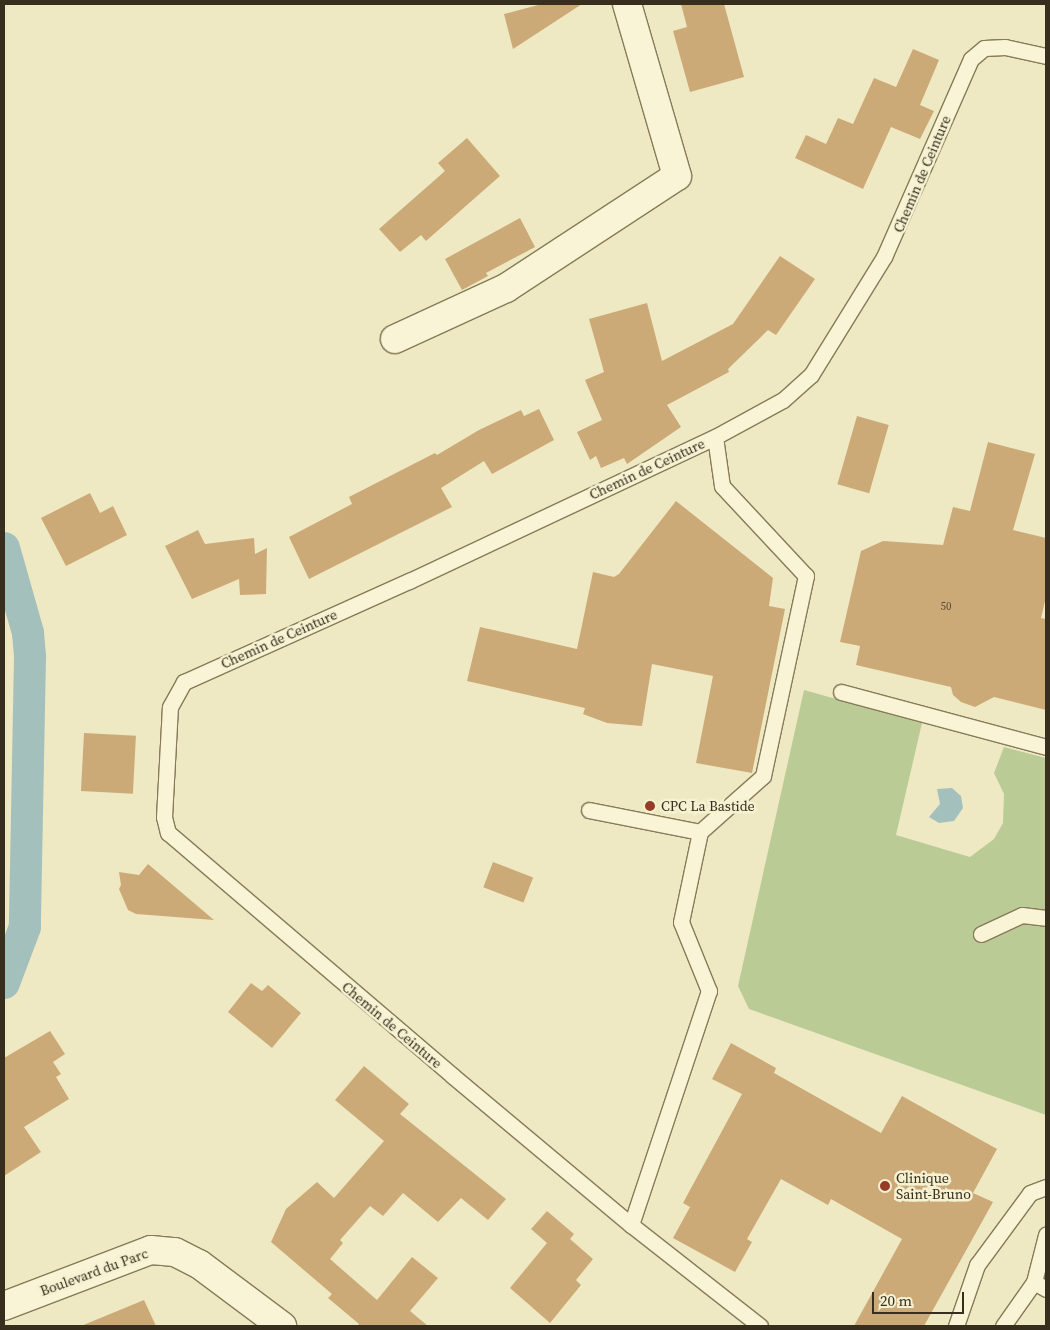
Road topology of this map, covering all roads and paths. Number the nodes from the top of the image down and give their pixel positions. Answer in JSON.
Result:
{"nodes":[{"id":1,"x":627,"y":4,"type":"edge"},
{"id":2,"x":1046,"y":56,"type":"edge"},
{"id":3,"x":396,"y":339,"type":"dead end"},
{"id":4,"x":715,"y":437,"type":"junction"},
{"id":5,"x":841,"y":692,"type":"dead end"},
{"id":6,"x":1046,"y":747,"type":"edge"},
{"id":7,"x":589,"y":810,"type":"dead end"},
{"id":8,"x":700,"y":832,"type":"junction"},
{"id":9,"x":1046,"y":918,"type":"edge"},
{"id":10,"x":981,"y":934,"type":"dead end"},
{"id":11,"x":1046,"y":1187,"type":"edge"},
{"id":12,"x":631,"y":1225,"type":"junction"},
{"id":13,"x":1046,"y":1235,"type":"edge"},
{"id":14,"x":1040,"y":1285,"type":"edge"},
{"id":15,"x":4,"y":1306,"type":"edge"},
{"id":16,"x":282,"y":1326,"type":"edge"},
{"id":17,"x":760,"y":1326,"type":"edge"},
{"id":18,"x":956,"y":1326,"type":"edge"},
{"id":19,"x":1003,"y":1326,"type":"edge"}],
"edges":[{"from":1,"to":3,"type":"street"},
{"from":2,"to":4,"type":"lane","name":"Chemin de Ceinture"},
{"from":4,"to":8,"type":"lane"},
{"from":4,"to":12,"type":"lane","name":"Chemin de Ceinture"},
{"from":5,"to":6,"type":"lane"},
{"from":7,"to":8,"type":"lane"},
{"from":8,"to":12,"type":"lane"},
{"from":9,"to":10,"type":"lane"},
{"from":11,"to":18,"type":"lane"},
{"from":12,"to":17,"type":"lane","name":"Chemin de Ceinture"},
{"from":13,"to":14,"type":"lane"},
{"from":14,"to":19,"type":"lane"},
{"from":15,"to":16,"type":"street","name":"Boulevard du Parc"}]}
